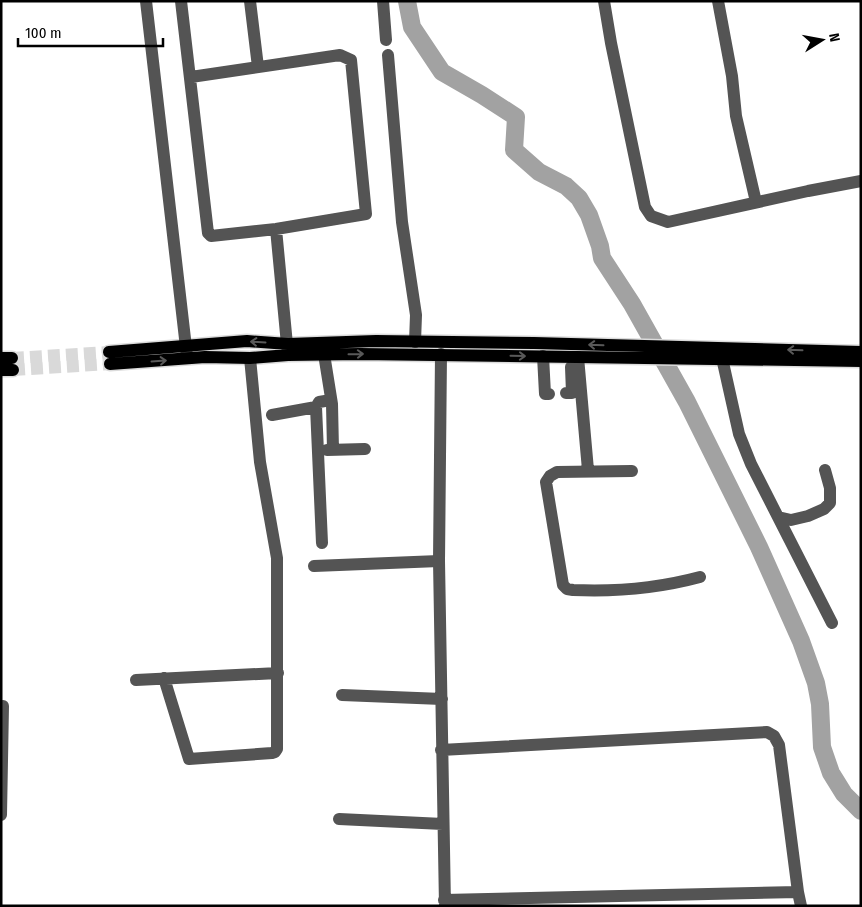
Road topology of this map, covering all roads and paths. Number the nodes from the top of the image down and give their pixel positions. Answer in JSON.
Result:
{"nodes":[{"id":1,"x":146,"y":1,"type":"edge"},
{"id":2,"x":181,"y":1,"type":"edge"},
{"id":3,"x":250,"y":1,"type":"edge"},
{"id":4,"x":383,"y":1,"type":"edge"},
{"id":5,"x":604,"y":1,"type":"edge"},
{"id":6,"x":718,"y":1,"type":"edge"},
{"id":7,"x":386,"y":40,"type":"dead end"},
{"id":8,"x":388,"y":55,"type":"dead end"},
{"id":9,"x":258,"y":67,"type":"junction"},
{"id":10,"x":191,"y":77,"type":"junction"},
{"id":11,"x":861,"y":181,"type":"edge"},
{"id":12,"x":756,"y":202,"type":"junction"},
{"id":13,"x":276,"y":229,"type":"junction"},
{"id":14,"x":415,"y":342,"type":"junction"},
{"id":15,"x":288,"y":349,"type":"junction"},
{"id":16,"x":187,"y":352,"type":"junction"},
{"id":17,"x":647,"y":352,"type":"junction"},
{"id":18,"x":861,"y":352,"type":"edge"},
{"id":19,"x":665,"y":353,"type":"junction"},
{"id":20,"x":324,"y":354,"type":"junction"},
{"id":21,"x":442,"y":354,"type":"junction"},
{"id":22,"x":543,"y":356,"type":"junction"},
{"id":23,"x":574,"y":357,"type":"junction"},
{"id":24,"x":110,"y":358,"type":"tunnel mouth"},
{"id":25,"x":250,"y":358,"type":"junction"},
{"id":26,"x":722,"y":358,"type":"junction"},
{"id":27,"x":861,"y":361,"type":"edge"},
{"id":28,"x":566,"y":393,"type":"dead end"},
{"id":29,"x":549,"y":394,"type":"dead end"},
{"id":30,"x":331,"y":400,"type":"junction"},
{"id":31,"x":316,"y":408,"type":"junction"},
{"id":32,"x":272,"y":415,"type":"dead end"},
{"id":33,"x":365,"y":449,"type":"dead end"},
{"id":34,"x":319,"y":450,"type":"junction"},
{"id":35,"x":333,"y":450,"type":"junction"},
{"id":36,"x":588,"y":470,"type":"junction"},
{"id":37,"x":825,"y":470,"type":"dead end"},
{"id":38,"x":632,"y":471,"type":"dead end"},
{"id":39,"x":778,"y":517,"type":"junction"},
{"id":40,"x":322,"y":543,"type":"dead end"},
{"id":41,"x":439,"y":560,"type":"junction"},
{"id":42,"x":314,"y":566,"type":"dead end"},
{"id":43,"x":700,"y":577,"type":"dead end"},
{"id":44,"x":832,"y":623,"type":"dead end"},
{"id":45,"x":278,"y":673,"type":"junction"},
{"id":46,"x":164,"y":678,"type":"junction"},
{"id":47,"x":136,"y":680,"type":"dead end"},
{"id":48,"x":342,"y":695,"type":"dead end"},
{"id":49,"x":442,"y":699,"type":"junction"},
{"id":50,"x":3,"y":706,"type":"dead end"},
{"id":51,"x":441,"y":750,"type":"junction"},
{"id":52,"x":2,"y":758,"type":"edge"},
{"id":53,"x":1,"y":815,"type":"edge"},
{"id":54,"x":340,"y":819,"type":"dead end"},
{"id":55,"x":443,"y":824,"type":"junction"},
{"id":56,"x":798,"y":892,"type":"junction"},
{"id":57,"x":444,"y":903,"type":"edge"},
{"id":58,"x":801,"y":906,"type":"edge"}],
"edges":[{"from":1,"to":16,"type":"street"},
{"from":2,"to":10,"type":"street"},
{"from":3,"to":9,"type":"street"},
{"from":4,"to":7,"type":"street"},
{"from":5,"to":12,"type":"street"},
{"from":6,"to":12,"type":"street"},
{"from":8,"to":14,"type":"street"},
{"from":9,"to":10,"type":"street"},
{"from":9,"to":13,"type":"street"},
{"from":10,"to":13,"type":"street"},
{"from":11,"to":12,"type":"street"},
{"from":13,"to":15,"type":"street"},
{"from":14,"to":15,"type":"main road"},
{"from":17,"to":14,"type":"main road","one_way":true},
{"from":15,"to":16,"type":"main road","one_way":true},
{"from":15,"to":20,"type":"main road"},
{"from":15,"to":25,"type":"main road"},
{"from":16,"to":24,"type":"main road"},
{"from":16,"to":25,"type":"main road"},
{"from":17,"to":19,"type":"main road"},
{"from":17,"to":23,"type":"main road"},
{"from":18,"to":19,"type":"main road","one_way":true},
{"from":19,"to":26,"type":"main road"},
{"from":20,"to":21,"type":"main road","one_way":true},
{"from":20,"to":30,"type":"street"},
{"from":21,"to":22,"type":"main road","one_way":true},
{"from":21,"to":41,"type":"street"},
{"from":22,"to":23,"type":"main road"},
{"from":22,"to":29,"type":"street"},
{"from":23,"to":28,"type":"street"},
{"from":23,"to":36,"type":"street"},
{"from":25,"to":45,"type":"street"},
{"from":26,"to":27,"type":"main road"},
{"from":26,"to":39,"type":"street"},
{"from":30,"to":31,"type":"street"},
{"from":30,"to":35,"type":"street"},
{"from":31,"to":32,"type":"street"},
{"from":31,"to":34,"type":"street"},
{"from":33,"to":35,"type":"street"},
{"from":34,"to":35,"type":"street"},
{"from":34,"to":40,"type":"street"},
{"from":36,"to":38,"type":"street"},
{"from":36,"to":43,"type":"street"},
{"from":37,"to":39,"type":"street"},
{"from":39,"to":44,"type":"street"},
{"from":41,"to":42,"type":"street"},
{"from":41,"to":49,"type":"street"},
{"from":45,"to":46,"type":"street"},
{"from":45,"to":46,"type":"street"},
{"from":46,"to":47,"type":"street"},
{"from":48,"to":49,"type":"street"},
{"from":49,"to":51,"type":"street"},
{"from":50,"to":52,"type":"street"},
{"from":51,"to":55,"type":"street"},
{"from":51,"to":56,"type":"street"},
{"from":52,"to":53,"type":"street"},
{"from":54,"to":55,"type":"street"},
{"from":55,"to":57,"type":"street"},
{"from":56,"to":57,"type":"street"},
{"from":56,"to":58,"type":"street"}]}
